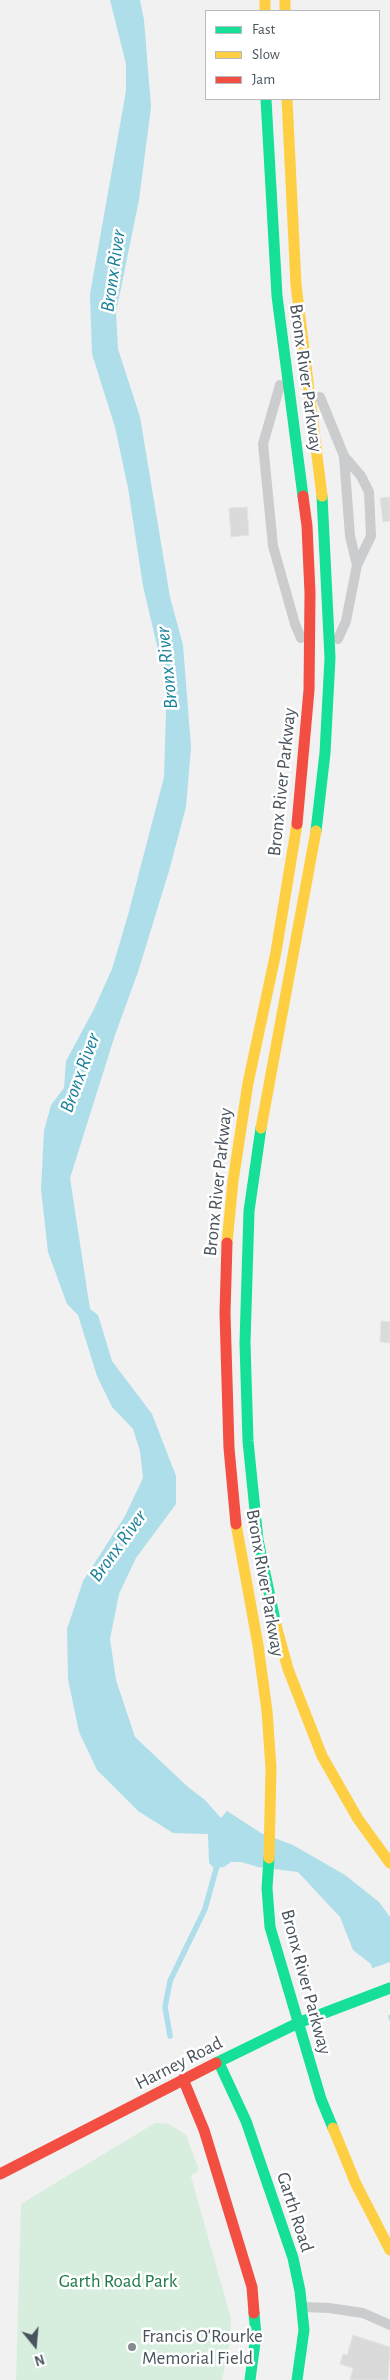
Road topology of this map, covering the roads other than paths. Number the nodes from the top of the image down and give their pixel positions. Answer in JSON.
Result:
{"nodes":[{"id":1,"x":266,"y":100,"type":"edge"},
{"id":2,"x":287,"y":100,"type":"edge"},
{"id":3,"x":306,"y":360,"type":"junction"},
{"id":4,"x":286,"y":362,"type":"junction"},
{"id":5,"x":344,"y":456,"type":"junction"},
{"id":6,"x":357,"y":565,"type":"junction"},
{"id":7,"x":330,"y":658,"type":"junction"},
{"id":8,"x":310,"y":659,"type":"junction"},
{"id":9,"x":390,"y":1863,"type":"edge"},
{"id":10,"x":390,"y":1988,"type":"edge"},
{"id":11,"x":298,"y":2023,"type":"junction"},
{"id":12,"x":218,"y":2063,"type":"junction"},
{"id":13,"x":183,"y":2079,"type":"junction"},
{"id":14,"x":1,"y":2173,"type":"edge"},
{"id":15,"x":390,"y":2250,"type":"edge"},
{"id":16,"x":302,"y":2307,"type":"junction"},
{"id":17,"x":390,"y":2325,"type":"edge"},
{"id":18,"x":250,"y":2380,"type":"edge"},
{"id":19,"x":297,"y":2380,"type":"edge"}],
"edges":[{"from":1,"to":4,"type":"main road","name":"Bronx River Parkway"},
{"from":2,"to":3,"type":"main road","name":"Bronx River Parkway"},
{"from":3,"to":5,"type":"lane"},
{"from":3,"to":7,"type":"main road","name":"Bronx River Parkway"},
{"from":4,"to":8,"type":"main road","name":"Bronx River Parkway"},
{"from":4,"to":8,"type":"lane"},
{"from":5,"to":6,"type":"lane"},
{"from":5,"to":6,"type":"lane"},
{"from":6,"to":7,"type":"lane"},
{"from":7,"to":9,"type":"main road","name":"Bronx River Parkway"},
{"from":8,"to":11,"type":"main road","name":"Bronx River Parkway"},
{"from":10,"to":11,"type":"main road","name":"Harney Road"},
{"from":11,"to":12,"type":"main road","name":"Harney Road"},
{"from":11,"to":15,"type":"main road","name":"Bronx River Parkway"},
{"from":12,"to":13,"type":"main road","name":"Harney Road"},
{"from":12,"to":16,"type":"main road","name":"Garth Road"},
{"from":13,"to":14,"type":"main road","name":"Harney Road"},
{"from":13,"to":18,"type":"main road"},
{"from":16,"to":17,"type":"lane"},
{"from":16,"to":19,"type":"main road","name":"Garth Road"}]}
